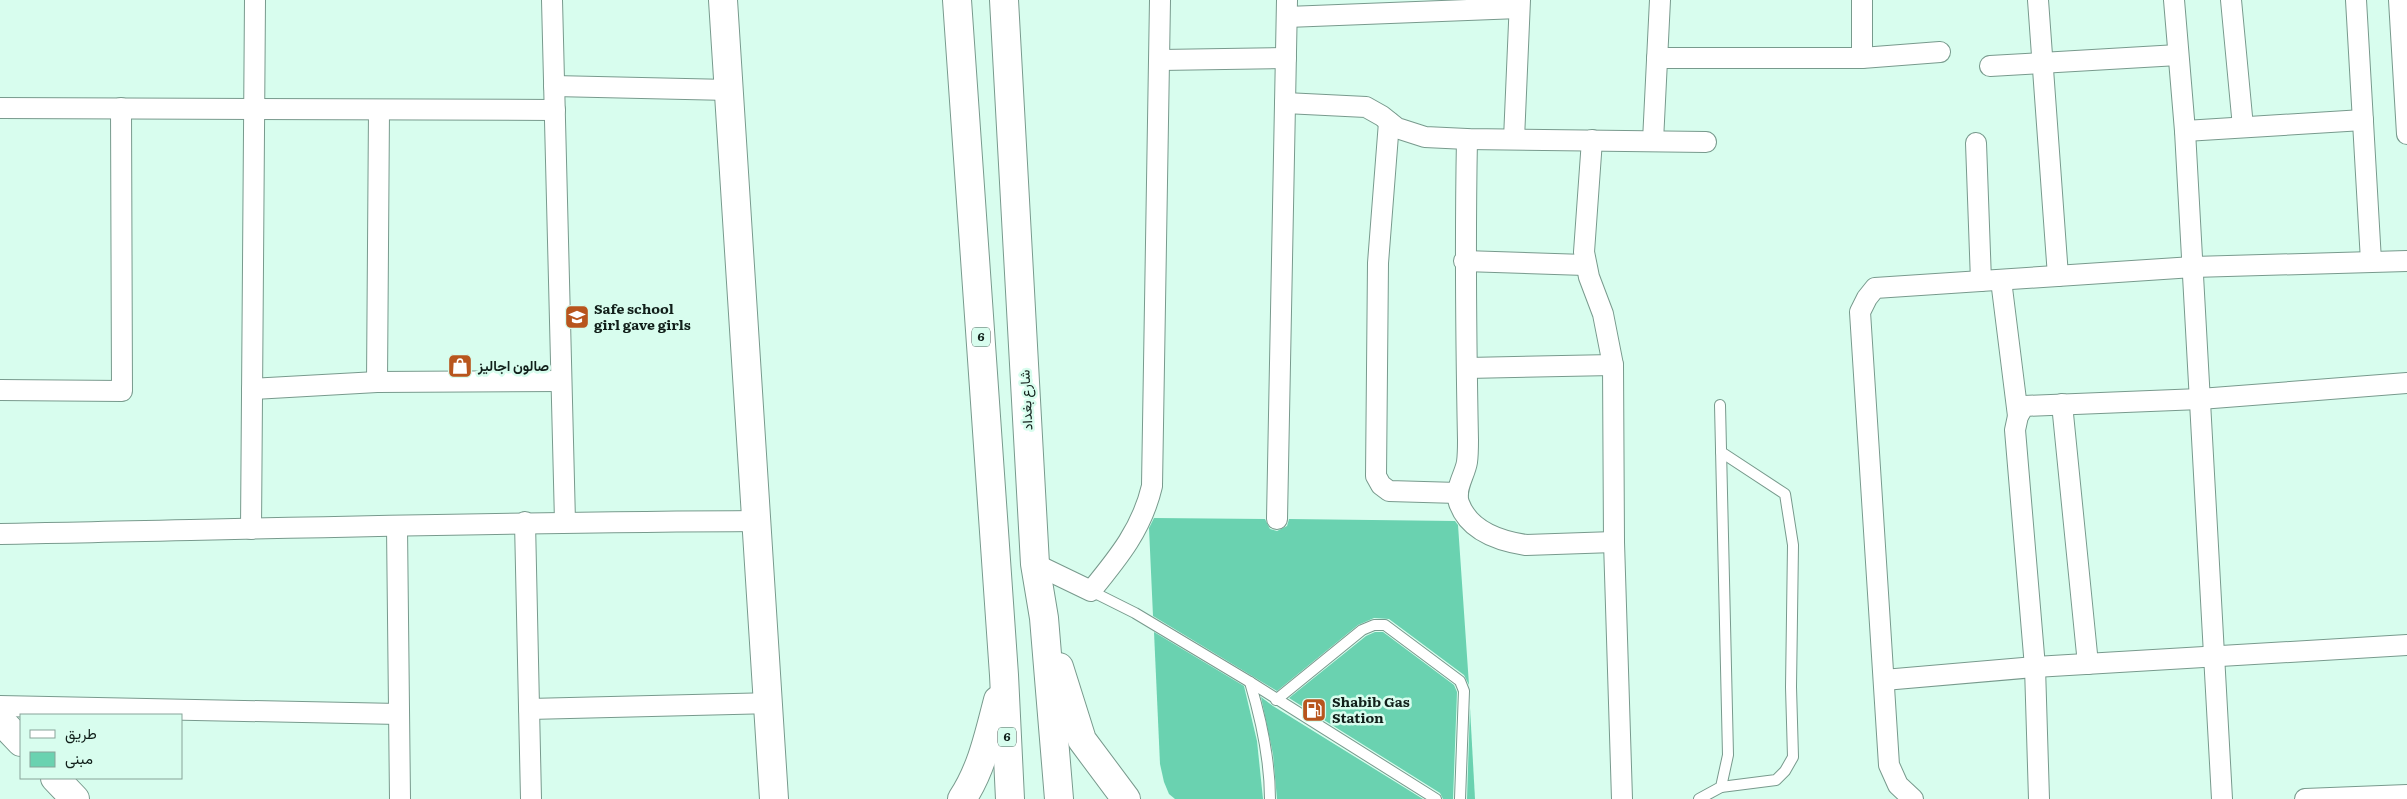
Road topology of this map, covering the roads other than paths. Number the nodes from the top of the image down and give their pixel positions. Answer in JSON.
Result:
{"nodes":[{"id":1,"x":255,"y":0,"type":"edge"},
{"id":2,"x":552,"y":0,"type":"edge"},
{"id":3,"x":723,"y":0,"type":"edge"},
{"id":4,"x":957,"y":0,"type":"edge"},
{"id":5,"x":1004,"y":0,"type":"edge"},
{"id":6,"x":1160,"y":0,"type":"edge"},
{"id":7,"x":1660,"y":0,"type":"edge"},
{"id":8,"x":1862,"y":0,"type":"edge"},
{"id":9,"x":2038,"y":0,"type":"edge"},
{"id":10,"x":2174,"y":0,"type":"edge"},
{"id":11,"x":2232,"y":0,"type":"edge"},
{"id":12,"x":2356,"y":0,"type":"edge"},
{"id":13,"x":2399,"y":0,"type":"edge"},
{"id":14,"x":1520,"y":4,"type":"edge"},
{"id":15,"x":1287,"y":8,"type":"edge"},
{"id":16,"x":2404,"y":25,"type":"edge"},
{"id":17,"x":1940,"y":52,"type":"dead end"},
{"id":18,"x":2178,"y":55,"type":"junction"},
{"id":19,"x":1286,"y":58,"type":"junction"},
{"id":20,"x":1657,"y":58,"type":"junction"},
{"id":21,"x":1862,"y":58,"type":"junction"},
{"id":22,"x":1161,"y":60,"type":"junction"},
{"id":23,"x":2042,"y":63,"type":"junction"},
{"id":24,"x":1990,"y":66,"type":"dead end"},
{"id":25,"x":554,"y":86,"type":"junction"},
{"id":26,"x":729,"y":90,"type":"junction"},
{"id":27,"x":1285,"y":103,"type":"junction"},
{"id":28,"x":0,"y":108,"type":"edge"},
{"id":29,"x":121,"y":108,"type":"junction"},
{"id":30,"x":254,"y":109,"type":"junction"},
{"id":31,"x":378,"y":110,"type":"junction"},
{"id":32,"x":555,"y":110,"type":"junction"},
{"id":33,"x":2363,"y":120,"type":"junction"},
{"id":34,"x":1389,"y":122,"type":"junction"},
{"id":35,"x":2243,"y":127,"type":"junction"},
{"id":36,"x":2185,"y":131,"type":"junction"},
{"id":37,"x":2407,"y":134,"type":"edge"},
{"id":38,"x":1467,"y":140,"type":"junction"},
{"id":39,"x":1514,"y":140,"type":"junction"},
{"id":40,"x":1592,"y":140,"type":"junction"},
{"id":41,"x":1653,"y":141,"type":"junction"},
{"id":42,"x":1706,"y":142,"type":"dead end"},
{"id":43,"x":1976,"y":142,"type":"dead end"},
{"id":44,"x":2407,"y":260,"type":"edge"},
{"id":45,"x":1464,"y":261,"type":"junction"},
{"id":46,"x":2371,"y":261,"type":"junction"},
{"id":47,"x":1585,"y":265,"type":"junction"},
{"id":48,"x":2193,"y":267,"type":"junction"},
{"id":49,"x":2058,"y":276,"type":"junction"},
{"id":50,"x":2001,"y":280,"type":"junction"},
{"id":51,"x":1982,"y":281,"type":"junction"},
{"id":52,"x":1613,"y":365,"type":"junction"},
{"id":53,"x":1467,"y":368,"type":"junction"},
{"id":54,"x":561,"y":381,"type":"junction"},
{"id":55,"x":377,"y":382,"type":"junction"},
{"id":56,"x":2407,"y":383,"type":"edge"},
{"id":57,"x":252,"y":389,"type":"junction"},
{"id":58,"x":0,"y":390,"type":"edge"},
{"id":59,"x":2200,"y":399,"type":"junction"},
{"id":60,"x":2062,"y":404,"type":"junction"},
{"id":61,"x":1720,"y":405,"type":"dead end"},
{"id":62,"x":2018,"y":416,"type":"junction"},
{"id":63,"x":1721,"y":452,"type":"junction"},
{"id":64,"x":1458,"y":493,"type":"junction"},
{"id":65,"x":1277,"y":519,"type":"dead end"},
{"id":66,"x":758,"y":521,"type":"junction"},
{"id":67,"x":525,"y":522,"type":"junction"},
{"id":68,"x":565,"y":522,"type":"junction"},
{"id":69,"x":397,"y":527,"type":"junction"},
{"id":70,"x":251,"y":530,"type":"junction"},
{"id":71,"x":0,"y":534,"type":"edge"},
{"id":72,"x":1614,"y":542,"type":"junction"},
{"id":73,"x":1035,"y":564,"type":"junction"},
{"id":74,"x":1090,"y":591,"type":"junction"},
{"id":75,"x":1044,"y":618,"type":"junction"},
{"id":76,"x":2407,"y":645,"type":"edge"},
{"id":77,"x":2214,"y":655,"type":"junction"},
{"id":78,"x":2088,"y":664,"type":"junction"},
{"id":79,"x":2035,"y":667,"type":"junction"},
{"id":80,"x":1004,"y":674,"type":"junction"},
{"id":81,"x":1884,"y":680,"type":"junction"},
{"id":82,"x":1250,"y":682,"type":"junction"},
{"id":83,"x":1276,"y":700,"type":"junction"},
{"id":84,"x":770,"y":703,"type":"junction"},
{"id":85,"x":0,"y":706,"type":"edge"},
{"id":86,"x":529,"y":709,"type":"junction"},
{"id":87,"x":399,"y":714,"type":"junction"},
{"id":88,"x":0,"y":720,"type":"edge"},
{"id":89,"x":20,"y":741,"type":"edge"},
{"id":90,"x":56,"y":779,"type":"edge"},
{"id":91,"x":1721,"y":787,"type":"junction"},
{"id":92,"x":2407,"y":795,"type":"edge"},
{"id":93,"x":75,"y":799,"type":"edge"},
{"id":94,"x":400,"y":799,"type":"edge"},
{"id":95,"x":531,"y":799,"type":"edge"},
{"id":96,"x":774,"y":799,"type":"edge"},
{"id":97,"x":962,"y":799,"type":"edge"},
{"id":98,"x":1010,"y":799,"type":"edge"},
{"id":99,"x":1059,"y":799,"type":"edge"},
{"id":100,"x":1126,"y":799,"type":"edge"},
{"id":101,"x":1270,"y":799,"type":"edge"},
{"id":102,"x":1436,"y":799,"type":"edge"},
{"id":103,"x":1460,"y":799,"type":"edge"},
{"id":104,"x":1622,"y":799,"type":"edge"},
{"id":105,"x":1699,"y":799,"type":"edge"},
{"id":106,"x":1913,"y":799,"type":"edge"},
{"id":107,"x":2039,"y":799,"type":"edge"},
{"id":108,"x":2222,"y":799,"type":"edge"},
{"id":109,"x":2305,"y":799,"type":"edge"}],
"edges":[{"from":1,"to":30,"type":"street"},
{"from":2,"to":25,"type":"street"},
{"from":3,"to":26,"type":"main road"},
{"from":4,"to":80,"type":"main road","number":"6"},
{"from":5,"to":73,"type":"main road","name":"شارع بغداد"},
{"from":6,"to":22,"type":"street"},
{"from":7,"to":20,"type":"street"},
{"from":8,"to":21,"type":"street"},
{"from":9,"to":23,"type":"street"},
{"from":10,"to":18,"type":"street"},
{"from":11,"to":35,"type":"street"},
{"from":12,"to":33,"type":"street"},
{"from":13,"to":16,"type":"street"},
{"from":14,"to":15,"type":"street"},
{"from":14,"to":39,"type":"street"},
{"from":15,"to":19,"type":"street"},
{"from":16,"to":37,"type":"street"},
{"from":17,"to":21,"type":"street"},
{"from":18,"to":23,"type":"street"},
{"from":18,"to":36,"type":"street"},
{"from":19,"to":22,"type":"street"},
{"from":19,"to":27,"type":"street"},
{"from":20,"to":21,"type":"street"},
{"from":20,"to":41,"type":"street"},
{"from":22,"to":74,"type":"street"},
{"from":23,"to":24,"type":"street"},
{"from":23,"to":49,"type":"street"},
{"from":25,"to":26,"type":"street"},
{"from":25,"to":32,"type":"street"},
{"from":26,"to":66,"type":"main road"},
{"from":27,"to":34,"type":"street"},
{"from":27,"to":65,"type":"street"},
{"from":28,"to":29,"type":"street"},
{"from":29,"to":30,"type":"street"},
{"from":29,"to":58,"type":"street"},
{"from":30,"to":31,"type":"street"},
{"from":30,"to":57,"type":"street"},
{"from":31,"to":32,"type":"street"},
{"from":31,"to":55,"type":"street"},
{"from":32,"to":54,"type":"street"},
{"from":33,"to":35,"type":"street"},
{"from":33,"to":46,"type":"street"},
{"from":34,"to":38,"type":"street"},
{"from":34,"to":64,"type":"street"},
{"from":35,"to":36,"type":"street"},
{"from":36,"to":48,"type":"street"},
{"from":38,"to":39,"type":"street"},
{"from":38,"to":45,"type":"street"},
{"from":39,"to":40,"type":"street"},
{"from":40,"to":41,"type":"street"},
{"from":40,"to":47,"type":"street"},
{"from":41,"to":42,"type":"street"},
{"from":43,"to":51,"type":"street"},
{"from":44,"to":46,"type":"street"},
{"from":45,"to":47,"type":"street"},
{"from":45,"to":53,"type":"street"},
{"from":46,"to":48,"type":"street"},
{"from":47,"to":52,"type":"street"},
{"from":48,"to":49,"type":"street"},
{"from":48,"to":59,"type":"street"},
{"from":49,"to":50,"type":"street"},
{"from":50,"to":51,"type":"street"},
{"from":50,"to":62,"type":"street"},
{"from":51,"to":81,"type":"street"},
{"from":52,"to":53,"type":"street"},
{"from":52,"to":72,"type":"street"},
{"from":53,"to":64,"type":"street"},
{"from":54,"to":55,"type":"street"},
{"from":54,"to":68,"type":"street"},
{"from":55,"to":57,"type":"street"},
{"from":56,"to":59,"type":"street"},
{"from":57,"to":70,"type":"street"},
{"from":59,"to":60,"type":"street"},
{"from":59,"to":77,"type":"street"},
{"from":60,"to":62,"type":"street"},
{"from":60,"to":78,"type":"street"},
{"from":61,"to":63,"type":"lane"},
{"from":62,"to":79,"type":"street"},
{"from":63,"to":91,"type":"lane"},
{"from":63,"to":91,"type":"lane"},
{"from":64,"to":72,"type":"street"},
{"from":66,"to":68,"type":"street"},
{"from":66,"to":84,"type":"main road"},
{"from":67,"to":68,"type":"street"},
{"from":67,"to":69,"type":"street"},
{"from":67,"to":86,"type":"street"},
{"from":69,"to":70,"type":"street"},
{"from":69,"to":87,"type":"street"},
{"from":70,"to":71,"type":"street"},
{"from":72,"to":104,"type":"street"},
{"from":73,"to":74,"type":"street"},
{"from":73,"to":75,"type":"main road","name":"شارع بغداد"},
{"from":74,"to":82,"type":"lane"},
{"from":75,"to":99,"type":"main road","name":"شارع بغداد"},
{"from":75,"to":100,"type":"main road"},
{"from":76,"to":77,"type":"street"},
{"from":77,"to":78,"type":"street"},
{"from":77,"to":108,"type":"street"},
{"from":78,"to":79,"type":"street"},
{"from":79,"to":81,"type":"street"},
{"from":79,"to":107,"type":"street"},
{"from":80,"to":97,"type":"main road"},
{"from":80,"to":98,"type":"main road","number":"6"},
{"from":81,"to":106,"type":"street"},
{"from":82,"to":83,"type":"lane"},
{"from":82,"to":101,"type":"lane"},
{"from":83,"to":102,"type":"lane"},
{"from":83,"to":103,"type":"lane"},
{"from":84,"to":86,"type":"street"},
{"from":84,"to":96,"type":"main road"},
{"from":85,"to":87,"type":"street"},
{"from":86,"to":95,"type":"street"},
{"from":87,"to":94,"type":"street"},
{"from":88,"to":89,"type":"main road"},
{"from":90,"to":93,"type":"main road"},
{"from":91,"to":105,"type":"lane"},
{"from":92,"to":109,"type":"street"}]}
